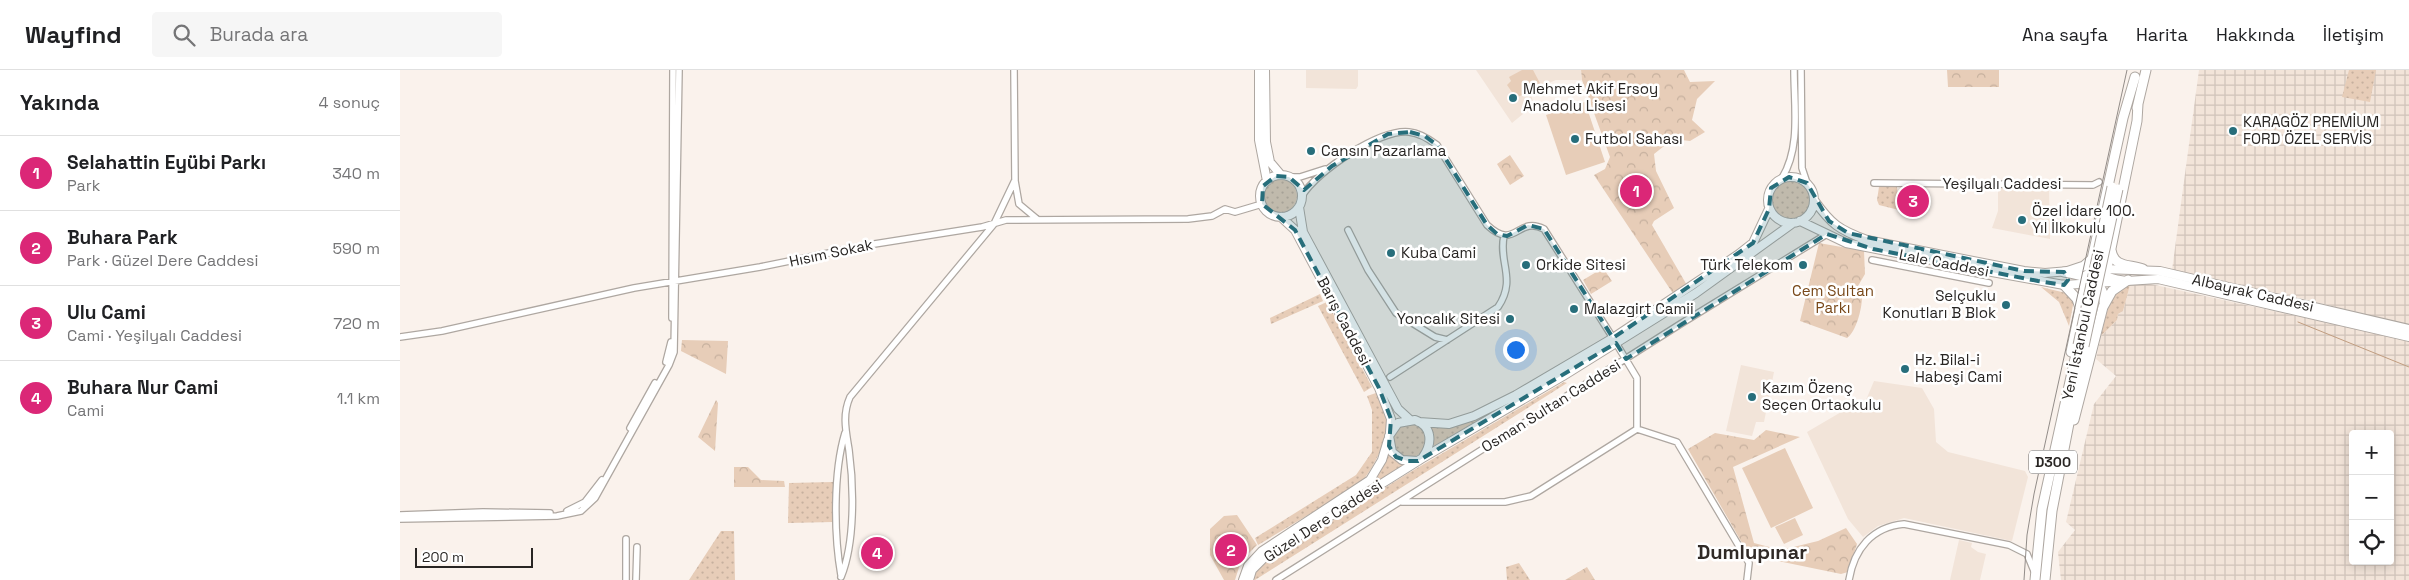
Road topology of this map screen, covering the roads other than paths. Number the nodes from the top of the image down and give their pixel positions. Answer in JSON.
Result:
{"nodes":[{"id":1,"x":673,"y":70,"type":"edge"},
{"id":2,"x":679,"y":70,"type":"edge"},
{"id":3,"x":1014,"y":70,"type":"edge"},
{"id":4,"x":1258,"y":70,"type":"edge"},
{"id":5,"x":1265,"y":70,"type":"edge"},
{"id":6,"x":1794,"y":70,"type":"edge"},
{"id":7,"x":1801,"y":70,"type":"edge"},
{"id":8,"x":2146,"y":70,"type":"edge"},
{"id":9,"x":2136,"y":74,"type":"edge"},
{"id":10,"x":2138,"y":104,"type":"junction"},
{"id":11,"x":1332,"y":166,"type":"junction"},
{"id":12,"x":1285,"y":176,"type":"junction"},
{"id":13,"x":1782,"y":178,"type":"junction"},
{"id":14,"x":1015,"y":180,"type":"junction"},
{"id":15,"x":1267,"y":181,"type":"junction"},
{"id":16,"x":2100,"y":182,"type":"dead end"},
{"id":17,"x":1807,"y":183,"type":"junction"},
{"id":18,"x":1874,"y":183,"type":"dead end"},
{"id":19,"x":2115,"y":188,"type":"junction"},
{"id":20,"x":1302,"y":196,"type":"junction"},
{"id":21,"x":1814,"y":200,"type":"junction"},
{"id":22,"x":1262,"y":204,"type":"junction"},
{"id":23,"x":1299,"y":207,"type":"junction"},
{"id":24,"x":1769,"y":209,"type":"junction"},
{"id":25,"x":1281,"y":217,"type":"junction"},
{"id":26,"x":1037,"y":219,"type":"junction"},
{"id":27,"x":1797,"y":222,"type":"junction"},
{"id":28,"x":994,"y":224,"type":"junction"},
{"id":29,"x":1348,"y":230,"type":"dead end"},
{"id":30,"x":1827,"y":234,"type":"junction"},
{"id":31,"x":1504,"y":236,"type":"junction"},
{"id":32,"x":2094,"y":246,"type":"junction"},
{"id":33,"x":2111,"y":249,"type":"junction"},
{"id":34,"x":2092,"y":259,"type":"junction"},
{"id":35,"x":1872,"y":260,"type":"dead end"},
{"id":36,"x":2096,"y":269,"type":"junction"},
{"id":37,"x":2120,"y":269,"type":"junction"},
{"id":38,"x":2143,"y":269,"type":"junction"},
{"id":39,"x":1992,"y":272,"type":"junction"},
{"id":40,"x":2064,"y":272,"type":"junction"},
{"id":41,"x":2038,"y":273,"type":"junction"},
{"id":42,"x":2106,"y":273,"type":"junction"},
{"id":43,"x":2126,"y":280,"type":"junction"},
{"id":44,"x":674,"y":282,"type":"junction"},
{"id":45,"x":1990,"y":283,"type":"dead end"},
{"id":46,"x":2092,"y":283,"type":"junction"},
{"id":47,"x":2064,"y":285,"type":"junction"},
{"id":48,"x":2081,"y":305,"type":"junction"},
{"id":49,"x":2103,"y":307,"type":"junction"},
{"id":50,"x":2409,"y":329,"type":"edge"},
{"id":51,"x":400,"y":337,"type":"edge"},
{"id":52,"x":2409,"y":337,"type":"edge"},
{"id":53,"x":1447,"y":340,"type":"junction"},
{"id":54,"x":1615,"y":340,"type":"junction"},
{"id":55,"x":2081,"y":346,"type":"junction"},
{"id":56,"x":1626,"y":359,"type":"junction"},
{"id":57,"x":2088,"y":364,"type":"junction"},
{"id":58,"x":1390,"y":377,"type":"dead end"},
{"id":59,"x":1409,"y":419,"type":"junction"},
{"id":60,"x":1419,"y":422,"type":"junction"},
{"id":61,"x":1637,"y":429,"type":"junction"},
{"id":62,"x":845,"y":432,"type":"junction"},
{"id":63,"x":1389,"y":436,"type":"junction"},
{"id":64,"x":2056,"y":450,"type":"junction"},
{"id":65,"x":1419,"y":460,"type":"junction"},
{"id":66,"x":2059,"y":470,"type":"junction"},
{"id":67,"x":1400,"y":502,"type":"junction"},
{"id":68,"x":400,"y":514,"type":"edge"},
{"id":69,"x":400,"y":519,"type":"edge"},
{"id":70,"x":626,"y":539,"type":"dead end"},
{"id":71,"x":638,"y":546,"type":"dead end"},
{"id":72,"x":2035,"y":577,"type":"edge"},
{"id":73,"x":841,"y":578,"type":"edge"},
{"id":74,"x":626,"y":580,"type":"edge"},
{"id":75,"x":636,"y":580,"type":"edge"},
{"id":76,"x":1243,"y":580,"type":"edge"},
{"id":77,"x":1249,"y":580,"type":"edge"},
{"id":78,"x":1277,"y":580,"type":"edge"},
{"id":79,"x":1747,"y":580,"type":"edge"},
{"id":80,"x":1849,"y":580,"type":"edge"},
{"id":81,"x":2045,"y":580,"type":"edge"}],
"edges":[{"from":1,"to":44,"type":"street"},
{"from":2,"to":44,"type":"street"},
{"from":3,"to":14,"type":"street"},
{"from":4,"to":15,"type":"main road"},
{"from":5,"to":12,"type":"main road"},
{"from":6,"to":13,"type":"street"},
{"from":7,"to":17,"type":"street"},
{"from":8,"to":10,"type":"highway","name":"Yeni İstanbul Caddesi","number":"D300"},
{"from":9,"to":19,"type":"highway","name":"Yeni İstanbul Caddesi","number":"D300"},
{"from":9,"to":32,"type":"highway"},
{"from":10,"to":19,"type":"highway","name":"Yeni İstanbul Caddesi","number":"D300"},
{"from":10,"to":33,"type":"highway"},
{"from":11,"to":12,"type":"street"},
{"from":11,"to":20,"type":"street"},
{"from":11,"to":31,"type":"street"},
{"from":12,"to":15,"type":"main road"},
{"from":12,"to":20,"type":"main road"},
{"from":13,"to":17,"type":"main road"},
{"from":13,"to":24,"type":"main road"},
{"from":14,"to":26,"type":"street"},
{"from":14,"to":28,"type":"street"},
{"from":15,"to":22,"type":"main road"},
{"from":16,"to":18,"type":"street","name":"Yeşilyalı Caddesi"},
{"from":17,"to":21,"type":"main road"},
{"from":19,"to":55,"type":"highway","name":"Yeni İstanbul Caddesi","number":"D300","bridge":true},
{"from":20,"to":23,"type":"main road"},
{"from":21,"to":27,"type":"main road"},
{"from":21,"to":41,"type":"main road","name":"Lale Caddesi"},
{"from":22,"to":25,"type":"main road"},
{"from":22,"to":26,"type":"street","name":"Hısım Sokak"},
{"from":23,"to":25,"type":"main road"},
{"from":23,"to":59,"type":"main road","name":"Barış Caddesi"},
{"from":24,"to":27,"type":"main road"},
{"from":24,"to":54,"type":"main road"},
{"from":25,"to":63,"type":"main road","name":"Barış Caddesi"},
{"from":26,"to":28,"type":"street","name":"Hısım Sokak"},
{"from":27,"to":30,"type":"main road","name":"Lale Caddesi"},
{"from":27,"to":54,"type":"main road"},
{"from":28,"to":44,"type":"street","name":"Hısım Sokak"},
{"from":28,"to":62,"type":"street"},
{"from":29,"to":53,"type":"street"},
{"from":30,"to":39,"type":"main road","name":"Lale Caddesi"},
{"from":30,"to":56,"type":"street","name":"Osman Sultan Caddesi"},
{"from":31,"to":53,"type":"street"},
{"from":31,"to":54,"type":"street"},
{"from":32,"to":33,"type":"highway"},
{"from":32,"to":34,"type":"highway"},
{"from":33,"to":38,"type":"highway"},
{"from":33,"to":42,"type":"highway"},
{"from":34,"to":36,"type":"highway"},
{"from":34,"to":40,"type":"highway"},
{"from":35,"to":45,"type":"street","name":"Lale Caddesi"},
{"from":36,"to":40,"type":"main road","name":"Lale Caddesi"},
{"from":36,"to":42,"type":"highway"},
{"from":36,"to":46,"type":"highway"},
{"from":37,"to":38,"type":"main road","name":"Albayrak Caddesi"},
{"from":37,"to":42,"type":"main road","name":"Albayrak Caddesi"},
{"from":37,"to":43,"type":"main road"},
{"from":38,"to":50,"type":"main road","name":"Albayrak Caddesi"},
{"from":39,"to":41,"type":"main road"},
{"from":39,"to":47,"type":"main road","name":"Lale Caddesi"},
{"from":40,"to":41,"type":"main road","name":"Lale Caddesi"},
{"from":40,"to":46,"type":"highway"},
{"from":40,"to":47,"type":"main road"},
{"from":42,"to":43,"type":"highway"},
{"from":42,"to":46,"type":"highway"},
{"from":43,"to":46,"type":"main road","name":"Lale Caddesi"},
{"from":43,"to":49,"type":"highway"},
{"from":43,"to":52,"type":"main road","name":"Lale Caddesi"},
{"from":44,"to":51,"type":"street","name":"Hısım Sokak"},
{"from":44,"to":68,"type":"street"},
{"from":44,"to":69,"type":"street"},
{"from":46,"to":47,"type":"main road","name":"Lale Caddesi"},
{"from":46,"to":48,"type":"highway"},
{"from":46,"to":49,"type":"highway"},
{"from":47,"to":48,"type":"highway"},
{"from":48,"to":57,"type":"highway"},
{"from":48,"to":64,"type":"highway"},
{"from":49,"to":57,"type":"highway"},
{"from":53,"to":58,"type":"street"},
{"from":54,"to":56,"type":"street"},
{"from":54,"to":60,"type":"main road"},
{"from":54,"to":65,"type":"main road","name":"Güzel Dere Caddesi"},
{"from":55,"to":64,"type":"highway","name":"Yeni İstanbul Caddesi","number":"D300"},
{"from":55,"to":66,"type":"highway","name":"Yeni İstanbul Caddesi","number":"D300"},
{"from":56,"to":61,"type":"street"},
{"from":56,"to":67,"type":"street","name":"Osman Sultan Caddesi"},
{"from":57,"to":66,"type":"highway"},
{"from":59,"to":60,"type":"main road"},
{"from":59,"to":63,"type":"main road"},
{"from":60,"to":65,"type":"main road"},
{"from":61,"to":67,"type":"street"},
{"from":61,"to":79,"type":"street"},
{"from":62,"to":73,"type":"street"},
{"from":62,"to":73,"type":"street"},
{"from":63,"to":65,"type":"main road"},
{"from":63,"to":76,"type":"main road","name":"Güzel Dere Caddesi"},
{"from":64,"to":72,"type":"highway","name":"Yeni İstanbul Caddesi","number":"D300"},
{"from":65,"to":77,"type":"main road","name":"Güzel Dere Caddesi"},
{"from":66,"to":81,"type":"highway","name":"Yeni İstanbul Caddesi","number":"D300"},
{"from":67,"to":78,"type":"street","name":"Osman Sultan Caddesi"},
{"from":70,"to":74,"type":"street"},
{"from":71,"to":75,"type":"street"},
{"from":72,"to":80,"type":"street"}]}
